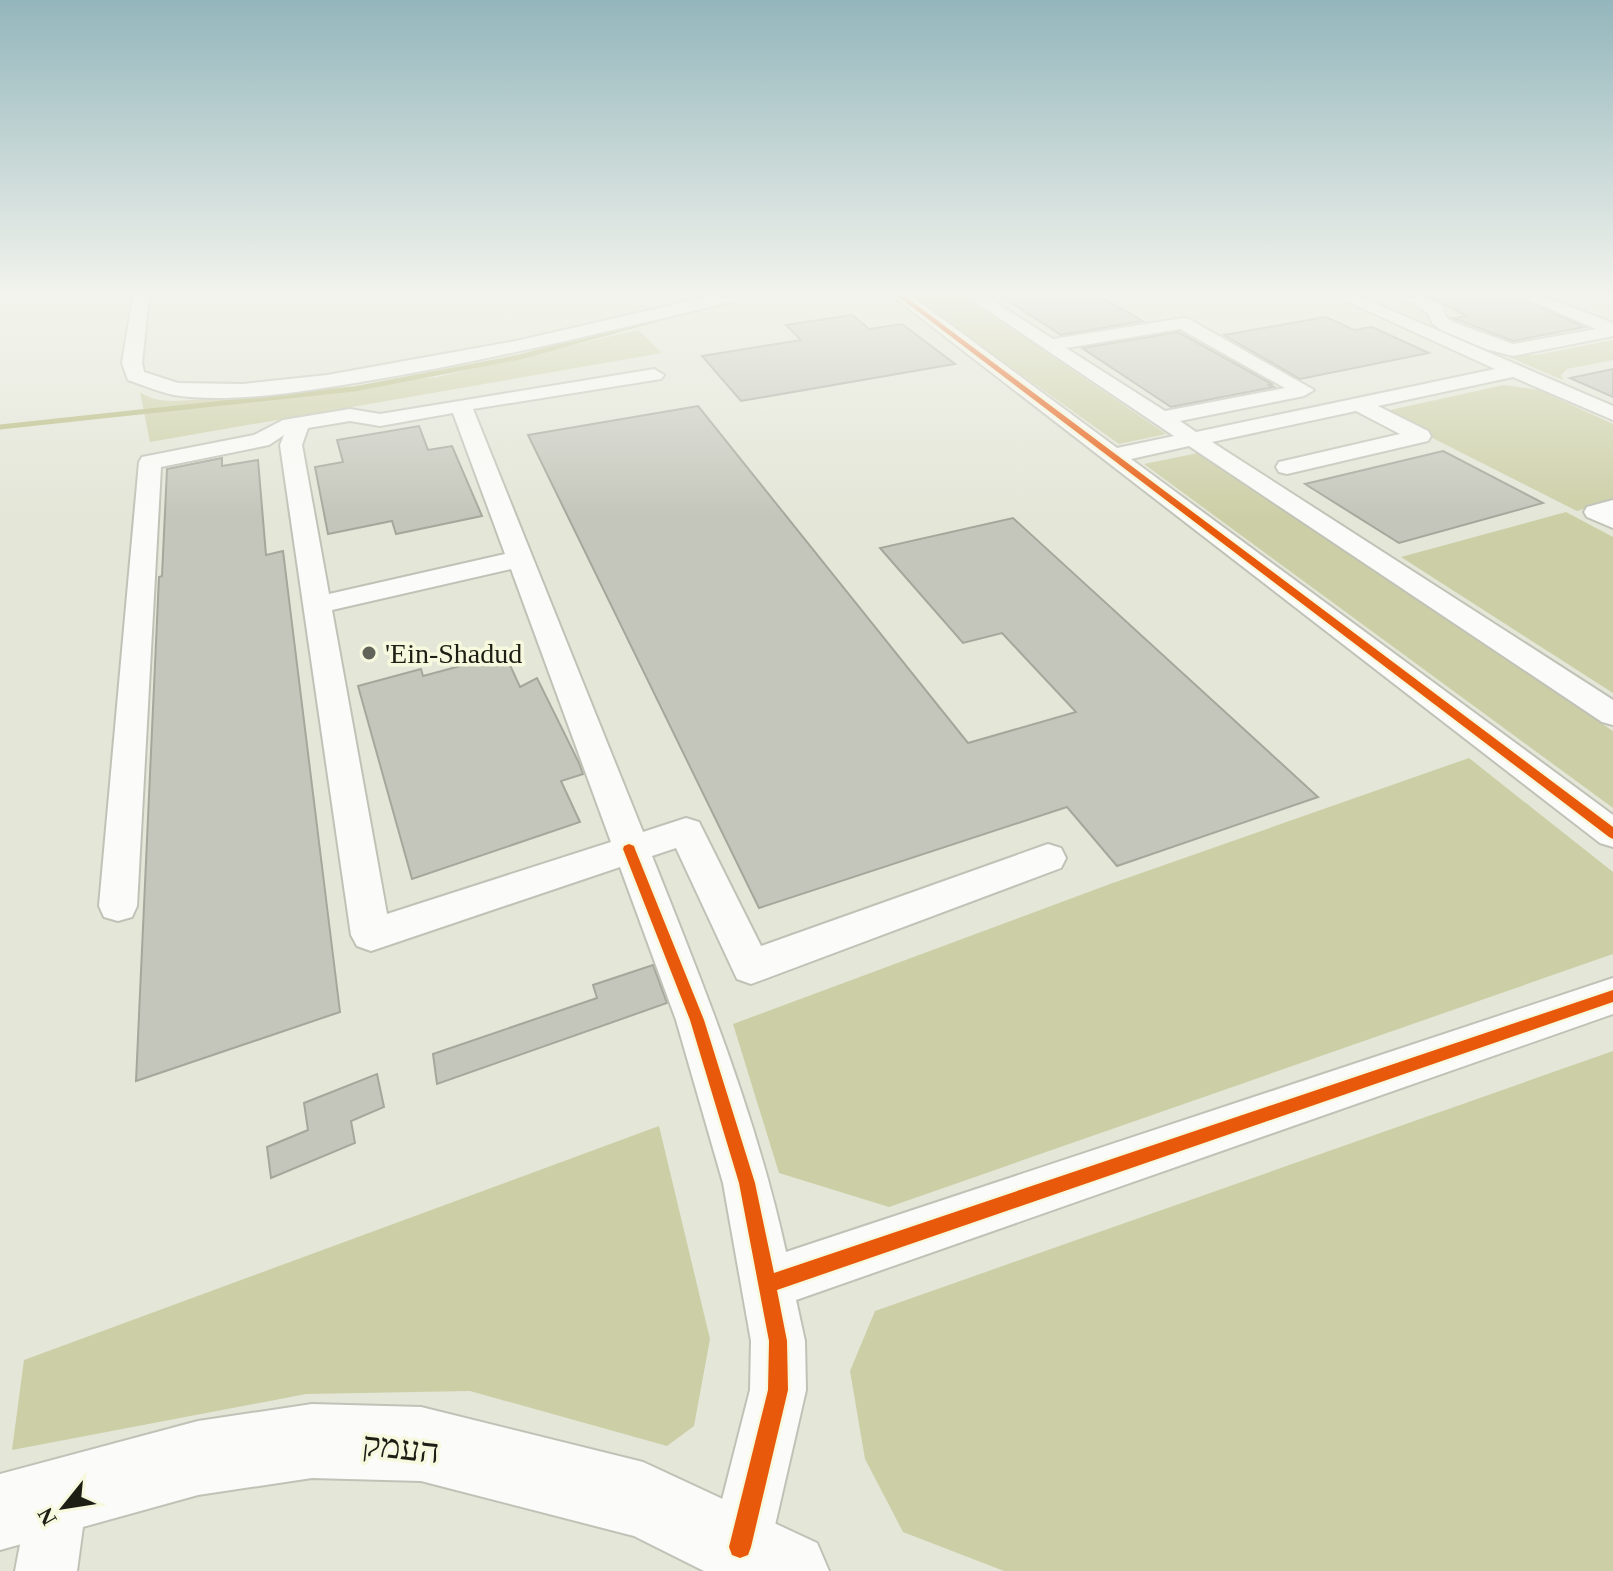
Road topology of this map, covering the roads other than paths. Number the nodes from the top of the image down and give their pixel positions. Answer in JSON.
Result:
{"nodes":[{"id":1,"x":134,"y":370,"type":"edge"},
{"id":2,"x":390,"y":370,"type":"edge"},
{"id":3,"x":999,"y":370,"type":"edge"},
{"id":4,"x":1089,"y":370,"type":"edge"},
{"id":5,"x":1268,"y":370,"type":"edge"},
{"id":6,"x":1516,"y":371,"type":"joint"},
{"id":7,"x":654,"y":375,"type":"dead end"},
{"id":8,"x":1358,"y":404,"type":"junction"},
{"id":9,"x":461,"y":405,"type":"junction"},
{"id":10,"x":1613,"y":414,"type":"edge"},
{"id":11,"x":1162,"y":418,"type":"junction"},
{"id":12,"x":299,"y":424,"type":"junction"},
{"id":13,"x":1192,"y":439,"type":"junction"},
{"id":14,"x":1112,"y":456,"type":"junction"},
{"id":15,"x":1287,"y":467,"type":"dead end"},
{"id":16,"x":1613,"y":507,"type":"edge"},
{"id":17,"x":1613,"y":521,"type":"edge"},
{"id":18,"x":519,"y":559,"type":"junction"},
{"id":19,"x":318,"y":605,"type":"junction"},
{"id":20,"x":1613,"y":715,"type":"edge"},
{"id":21,"x":1613,"y":834,"type":"edge"},
{"id":22,"x":629,"y":849,"type":"junction"},
{"id":23,"x":1048,"y":858,"type":"dead end"},
{"id":24,"x":118,"y":906,"type":"dead end"},
{"id":25,"x":1613,"y":996,"type":"edge"},
{"id":26,"x":767,"y":1284,"type":"junction"},
{"id":27,"x":29,"y":1505,"type":"edge"},
{"id":28,"x":765,"y":1559,"type":"edge"},
{"id":29,"x":46,"y":1571,"type":"edge"}],
"edges":[{"from":1,"to":2,"type":"street"},
{"from":3,"to":14,"type":"street"},
{"from":4,"to":11,"type":"street"},
{"from":5,"to":11,"type":"street"},
{"from":6,"to":8,"type":"street"},
{"from":6,"to":10,"type":"street"},
{"from":7,"to":9,"type":"street"},
{"from":8,"to":13,"type":"street"},
{"from":8,"to":15,"type":"street"},
{"from":9,"to":12,"type":"street"},
{"from":9,"to":18,"type":"street"},
{"from":11,"to":13,"type":"street"},
{"from":12,"to":19,"type":"street"},
{"from":12,"to":24,"type":"street"},
{"from":13,"to":14,"type":"street"},
{"from":13,"to":20,"type":"street"},
{"from":14,"to":21,"type":"street"},
{"from":16,"to":17,"type":"street"},
{"from":18,"to":19,"type":"street"},
{"from":18,"to":22,"type":"street"},
{"from":19,"to":22,"type":"street"},
{"from":22,"to":23,"type":"street"},
{"from":22,"to":26,"type":"street"},
{"from":25,"to":26,"type":"street"},
{"from":26,"to":28,"type":"street"},
{"from":27,"to":28,"type":"main road","name":"העמק"},
{"from":27,"to":29,"type":"street"}]}
